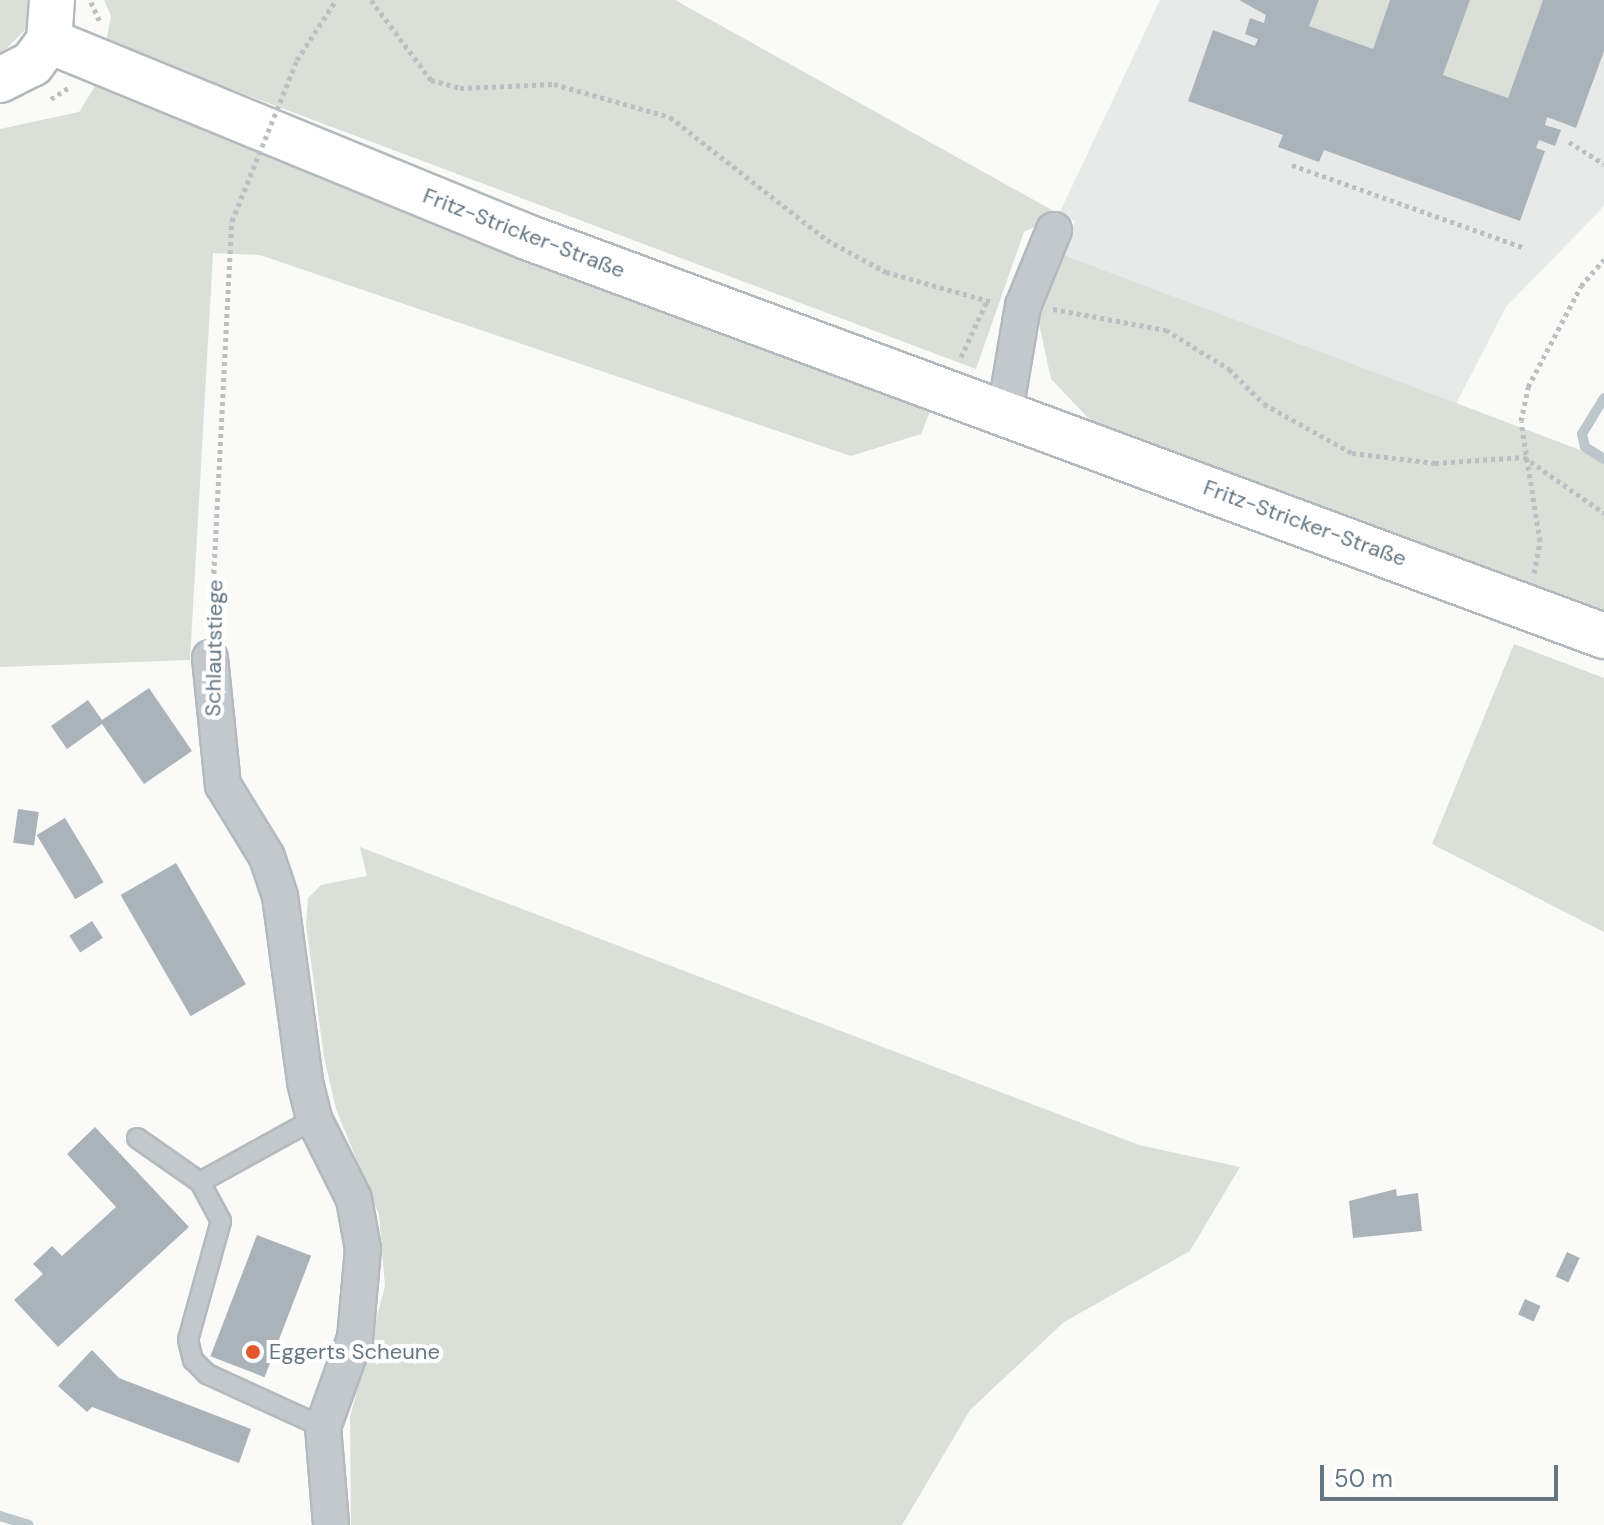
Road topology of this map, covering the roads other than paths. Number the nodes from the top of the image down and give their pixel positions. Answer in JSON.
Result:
{"nodes":[{"id":1,"x":50,"y":20,"type":"edge"},
{"id":2,"x":0,"y":80,"type":"edge"},
{"id":3,"x":1054,"y":230,"type":"dead end"},
{"id":4,"x":1005,"y":412,"type":"junction"},
{"id":5,"x":1604,"y":636,"type":"edge"},
{"id":6,"x":210,"y":658,"type":"road end"},
{"id":7,"x":314,"y":1119,"type":"junction"},
{"id":8,"x":137,"y":1138,"type":"dead end"},
{"id":9,"x":200,"y":1182,"type":"junction"},
{"id":10,"x":323,"y":1427,"type":"junction"},
{"id":11,"x":331,"y":1525,"type":"edge"}],
"edges":[{"from":1,"to":2,"type":"main road"},
{"from":1,"to":4,"type":"main road","name":"Fritz-Stricker-Straße"},
{"from":3,"to":4,"type":"street"},
{"from":4,"to":5,"type":"main road","name":"Fritz-Stricker-Straße"},
{"from":6,"to":7,"type":"street","name":"Schlautstiege"},
{"from":7,"to":9,"type":"lane"},
{"from":7,"to":10,"type":"street","name":"Schlautstiege"},
{"from":8,"to":9,"type":"lane"},
{"from":9,"to":10,"type":"lane"},
{"from":10,"to":11,"type":"street","name":"Schlautstiege"}]}
